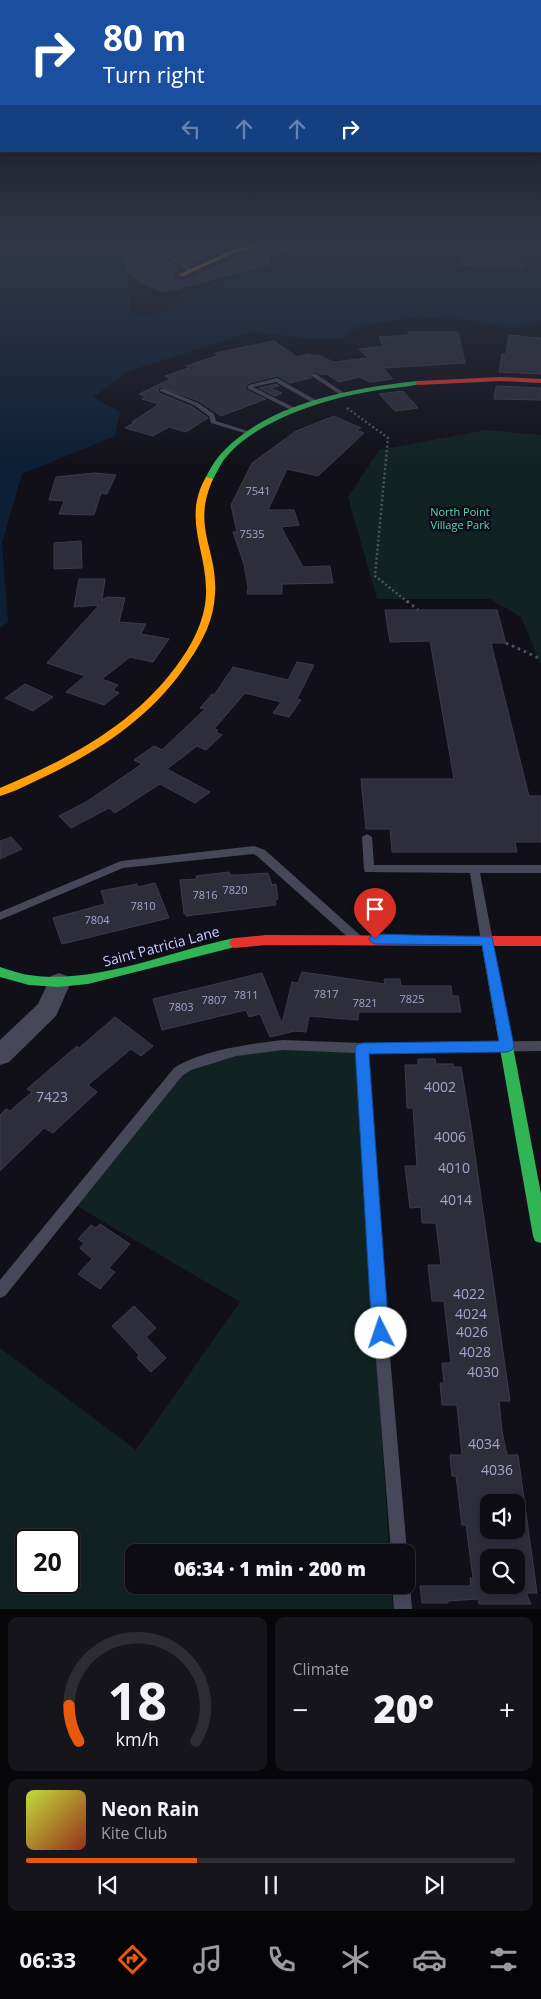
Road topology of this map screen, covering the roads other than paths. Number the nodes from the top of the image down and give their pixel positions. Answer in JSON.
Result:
{"nodes":[{"id":1,"x":314,"y":375,"type":"dead end"},
{"id":2,"x":541,"y":381,"type":"edge"},
{"id":3,"x":162,"y":390,"type":"dead end"},
{"id":4,"x":344,"y":395,"type":"junction"},
{"id":5,"x":317,"y":402,"type":"junction"},
{"id":6,"x":295,"y":410,"type":"junction"},
{"id":7,"x":251,"y":433,"type":"junction"},
{"id":8,"x":0,"y":792,"type":"edge"},
{"id":9,"x":367,"y":837,"type":"dead end"},
{"id":10,"x":474,"y":868,"type":"junction"},
{"id":11,"x":541,"y":869,"type":"edge"},
{"id":12,"x":0,"y":916,"type":"edge"},
{"id":13,"x":356,"y":939,"type":"junction"},
{"id":14,"x":487,"y":940,"type":"junction"},
{"id":15,"x":541,"y":941,"type":"edge"},
{"id":16,"x":0,"y":972,"type":"edge"},
{"id":17,"x":59,"y":982,"type":"junction"},
{"id":18,"x":507,"y":1046,"type":"junction"},
{"id":19,"x":541,"y":1046,"type":"edge"},
{"id":20,"x":362,"y":1048,"type":"junction"},
{"id":21,"x":0,"y":1056,"type":"edge"},
{"id":22,"x":541,"y":1236,"type":"edge"},
{"id":23,"x":0,"y":1291,"type":"edge"},
{"id":24,"x":398,"y":1544,"type":"edge"},
{"id":25,"x":402,"y":1594,"type":"edge"},
{"id":26,"x":403,"y":1609,"type":"edge"}],
"edges":[{"from":1,"to":4,"type":"lane"},
{"from":2,"to":4,"type":"street"},
{"from":3,"to":7,"type":"lane"},
{"from":4,"to":5,"type":"street"},
{"from":5,"to":6,"type":"street"},
{"from":5,"to":6,"type":"lane"},
{"from":6,"to":7,"type":"street"},
{"from":7,"to":8,"type":"street"},
{"from":9,"to":10,"type":"lane"},
{"from":10,"to":11,"type":"lane"},
{"from":10,"to":14,"type":"lane"},
{"from":12,"to":13,"type":"lane"},
{"from":13,"to":14,"type":"street","name":"Saint Patricia Lane"},
{"from":13,"to":17,"type":"street","name":"Saint Patricia Lane"},
{"from":14,"to":15,"type":"street","name":"Saint Patricia Lane"},
{"from":14,"to":18,"type":"street"},
{"from":16,"to":17,"type":"street","name":"Saint Patricia Lane"},
{"from":17,"to":21,"type":"street"},
{"from":18,"to":19,"type":"lane"},
{"from":18,"to":20,"type":"lane"},
{"from":18,"to":22,"type":"street"},
{"from":20,"to":23,"type":"lane"},
{"from":20,"to":24,"type":"lane"},
{"from":25,"to":26,"type":"lane"}]}
